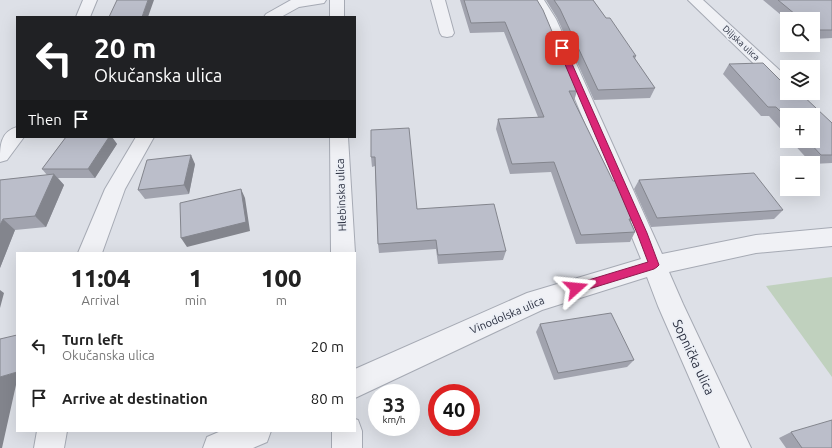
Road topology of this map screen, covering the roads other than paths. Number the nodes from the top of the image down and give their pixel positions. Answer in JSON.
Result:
{"nodes":[{"id":1,"x":90,"y":0,"type":"edge"},
{"id":2,"x":319,"y":0,"type":"edge"},
{"id":3,"x":337,"y":0,"type":"edge"},
{"id":4,"x":438,"y":0,"type":"edge"},
{"id":5,"x":537,"y":0,"type":"edge"},
{"id":6,"x":695,"y":0,"type":"edge"},
{"id":7,"x":83,"y":16,"type":"edge"},
{"id":8,"x":273,"y":16,"type":"edge"},
{"id":9,"x":337,"y":16,"type":"edge"},
{"id":10,"x":447,"y":34,"type":"dead end"},
{"id":11,"x":780,"y":79,"type":"edge"},
{"id":12,"x":16,"y":134,"type":"edge"},
{"id":13,"x":143,"y":138,"type":"edge"},
{"id":14,"x":339,"y":138,"type":"edge"},
{"id":15,"x":0,"y":155,"type":"edge"},
{"id":16,"x":832,"y":237,"type":"edge"},
{"id":17,"x":90,"y":252,"type":"edge"},
{"id":18,"x":343,"y":252,"type":"edge"},
{"id":19,"x":654,"y":265,"type":"junction"},
{"id":20,"x":356,"y":384,"type":"edge"},
{"id":21,"x":52,"y":432,"type":"edge"},
{"id":22,"x":254,"y":432,"type":"edge"},
{"id":23,"x":347,"y":432,"type":"edge"},
{"id":24,"x":49,"y":448,"type":"edge"},
{"id":25,"x":218,"y":448,"type":"edge"},
{"id":26,"x":347,"y":448,"type":"edge"},
{"id":27,"x":736,"y":448,"type":"edge"}],
"edges":[{"from":1,"to":7,"type":"street"},
{"from":2,"to":8,"type":"street"},
{"from":3,"to":9,"type":"street"},
{"from":4,"to":10,"type":"street"},
{"from":5,"to":19,"type":"street","name":"Sopnička ulica"},
{"from":6,"to":11,"type":"street","name":"Diljska ulica"},
{"from":12,"to":15,"type":"street"},
{"from":13,"to":17,"type":"street"},
{"from":14,"to":18,"type":"street","name":"Hlebinska ulica"},
{"from":16,"to":19,"type":"street","name":"Vinodolska ulica"},
{"from":19,"to":20,"type":"street","name":"Vinodolska ulica"},
{"from":19,"to":27,"type":"street","name":"Sopnička ulica"},
{"from":21,"to":24,"type":"street"},
{"from":22,"to":25,"type":"street"},
{"from":23,"to":26,"type":"street"}]}
